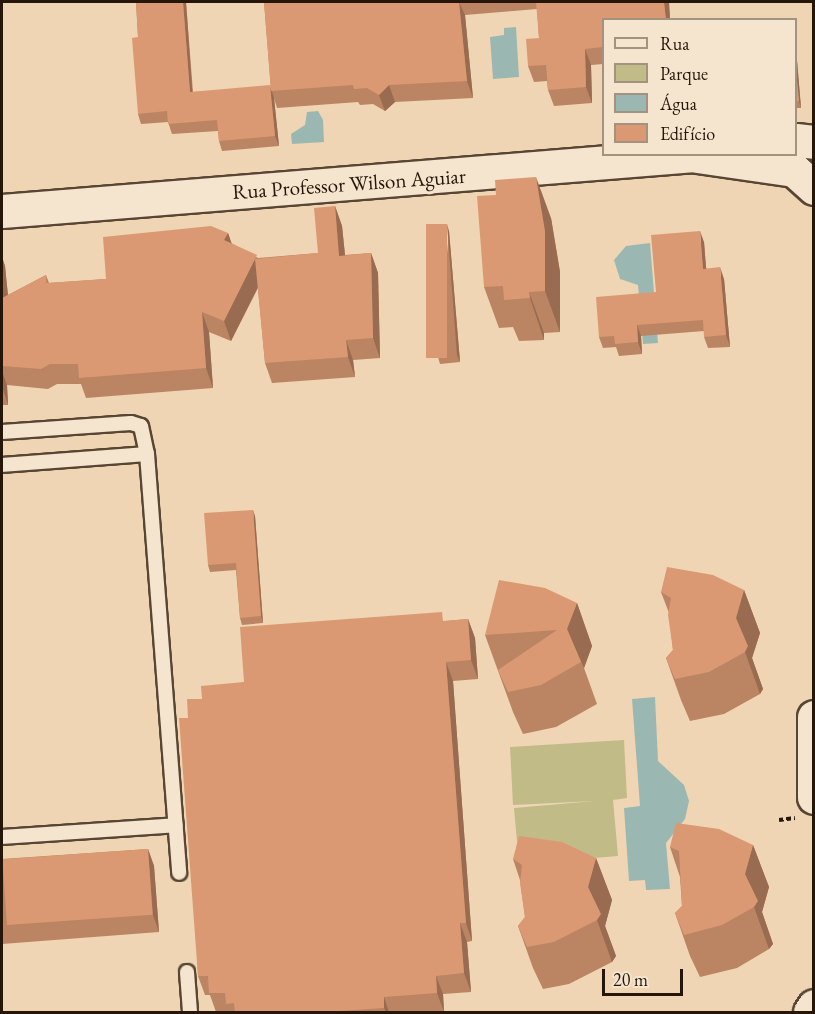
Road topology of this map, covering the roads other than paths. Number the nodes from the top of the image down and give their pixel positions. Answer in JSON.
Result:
{"nodes":[{"id":1,"x":797,"y":140,"type":"edge"},
{"id":2,"x":813,"y":142,"type":"edge"},
{"id":3,"x":690,"y":156,"type":"edge"},
{"id":4,"x":708,"y":156,"type":"edge"},
{"id":5,"x":813,"y":188,"type":"edge"},
{"id":6,"x":2,"y":211,"type":"edge"},
{"id":7,"x":2,"y":432,"type":"edge"},
{"id":8,"x":147,"y":454,"type":"junction"},
{"id":9,"x":2,"y":465,"type":"edge"},
{"id":10,"x":813,"y":717,"type":"edge"},
{"id":11,"x":813,"y":797,"type":"edge"},
{"id":12,"x":176,"y":825,"type":"junction"},
{"id":13,"x":2,"y":837,"type":"edge"},
{"id":14,"x":179,"y":873,"type":"dead end"},
{"id":15,"x":187,"y":972,"type":"dead end"},
{"id":16,"x":813,"y":1006,"type":"edge"},
{"id":17,"x":190,"y":1012,"type":"edge"},
{"id":18,"x":810,"y":1012,"type":"edge"}],
"edges":[{"from":1,"to":2,"type":"street"},
{"from":3,"to":6,"type":"street","name":"Rua Professor Wilson Aguiar"},
{"from":4,"to":5,"type":"street","name":"Rua Professor Wilson Aguiar"},
{"from":7,"to":8,"type":"lane"},
{"from":8,"to":9,"type":"lane"},
{"from":8,"to":12,"type":"lane"},
{"from":10,"to":11,"type":"street"},
{"from":12,"to":13,"type":"lane"},
{"from":12,"to":14,"type":"lane"},
{"from":15,"to":17,"type":"lane"},
{"from":16,"to":18,"type":"street"}]}
